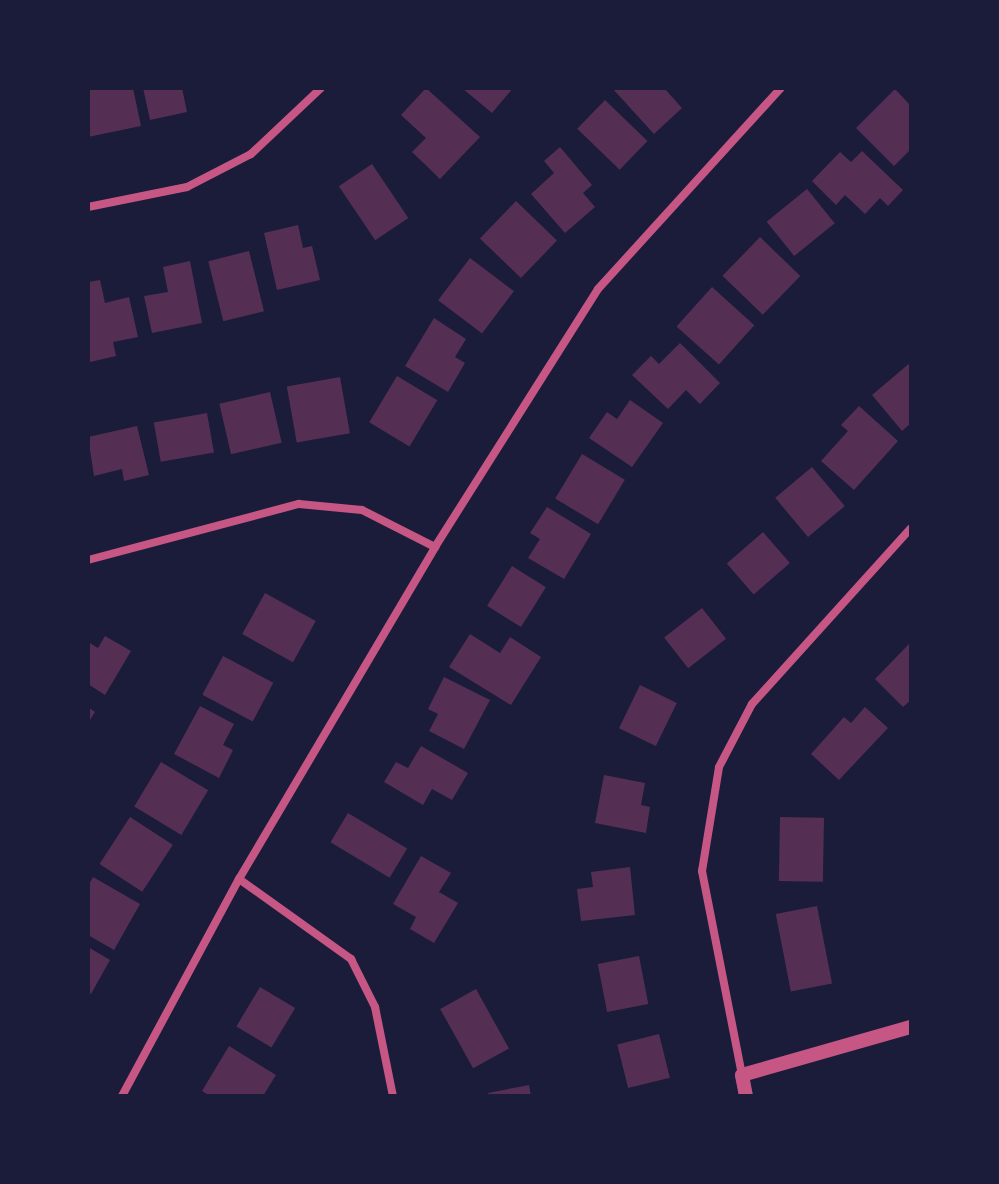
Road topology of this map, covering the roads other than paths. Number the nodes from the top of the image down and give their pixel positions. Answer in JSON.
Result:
{"nodes":[{"id":1,"x":321,"y":88,"type":"edge"},
{"id":2,"x":781,"y":88,"type":"edge"},
{"id":3,"x":88,"y":207,"type":"edge"},
{"id":4,"x":911,"y":528,"type":"edge"},
{"id":5,"x":435,"y":547,"type":"junction"},
{"id":6,"x":88,"y":560,"type":"edge"},
{"id":7,"x":239,"y":879,"type":"junction"},
{"id":8,"x":911,"y":1027,"type":"edge"},
{"id":9,"x":742,"y":1075,"type":"junction"},
{"id":10,"x":122,"y":1096,"type":"edge"},
{"id":11,"x":393,"y":1096,"type":"edge"},
{"id":12,"x":746,"y":1096,"type":"edge"}],
"edges":[{"from":1,"to":3,"type":"street"},
{"from":2,"to":5,"type":"street"},
{"from":4,"to":9,"type":"street"},
{"from":5,"to":6,"type":"street"},
{"from":5,"to":7,"type":"street"},
{"from":7,"to":10,"type":"street"},
{"from":7,"to":11,"type":"street"},
{"from":8,"to":9,"type":"street"},
{"from":9,"to":12,"type":"street"}]}
